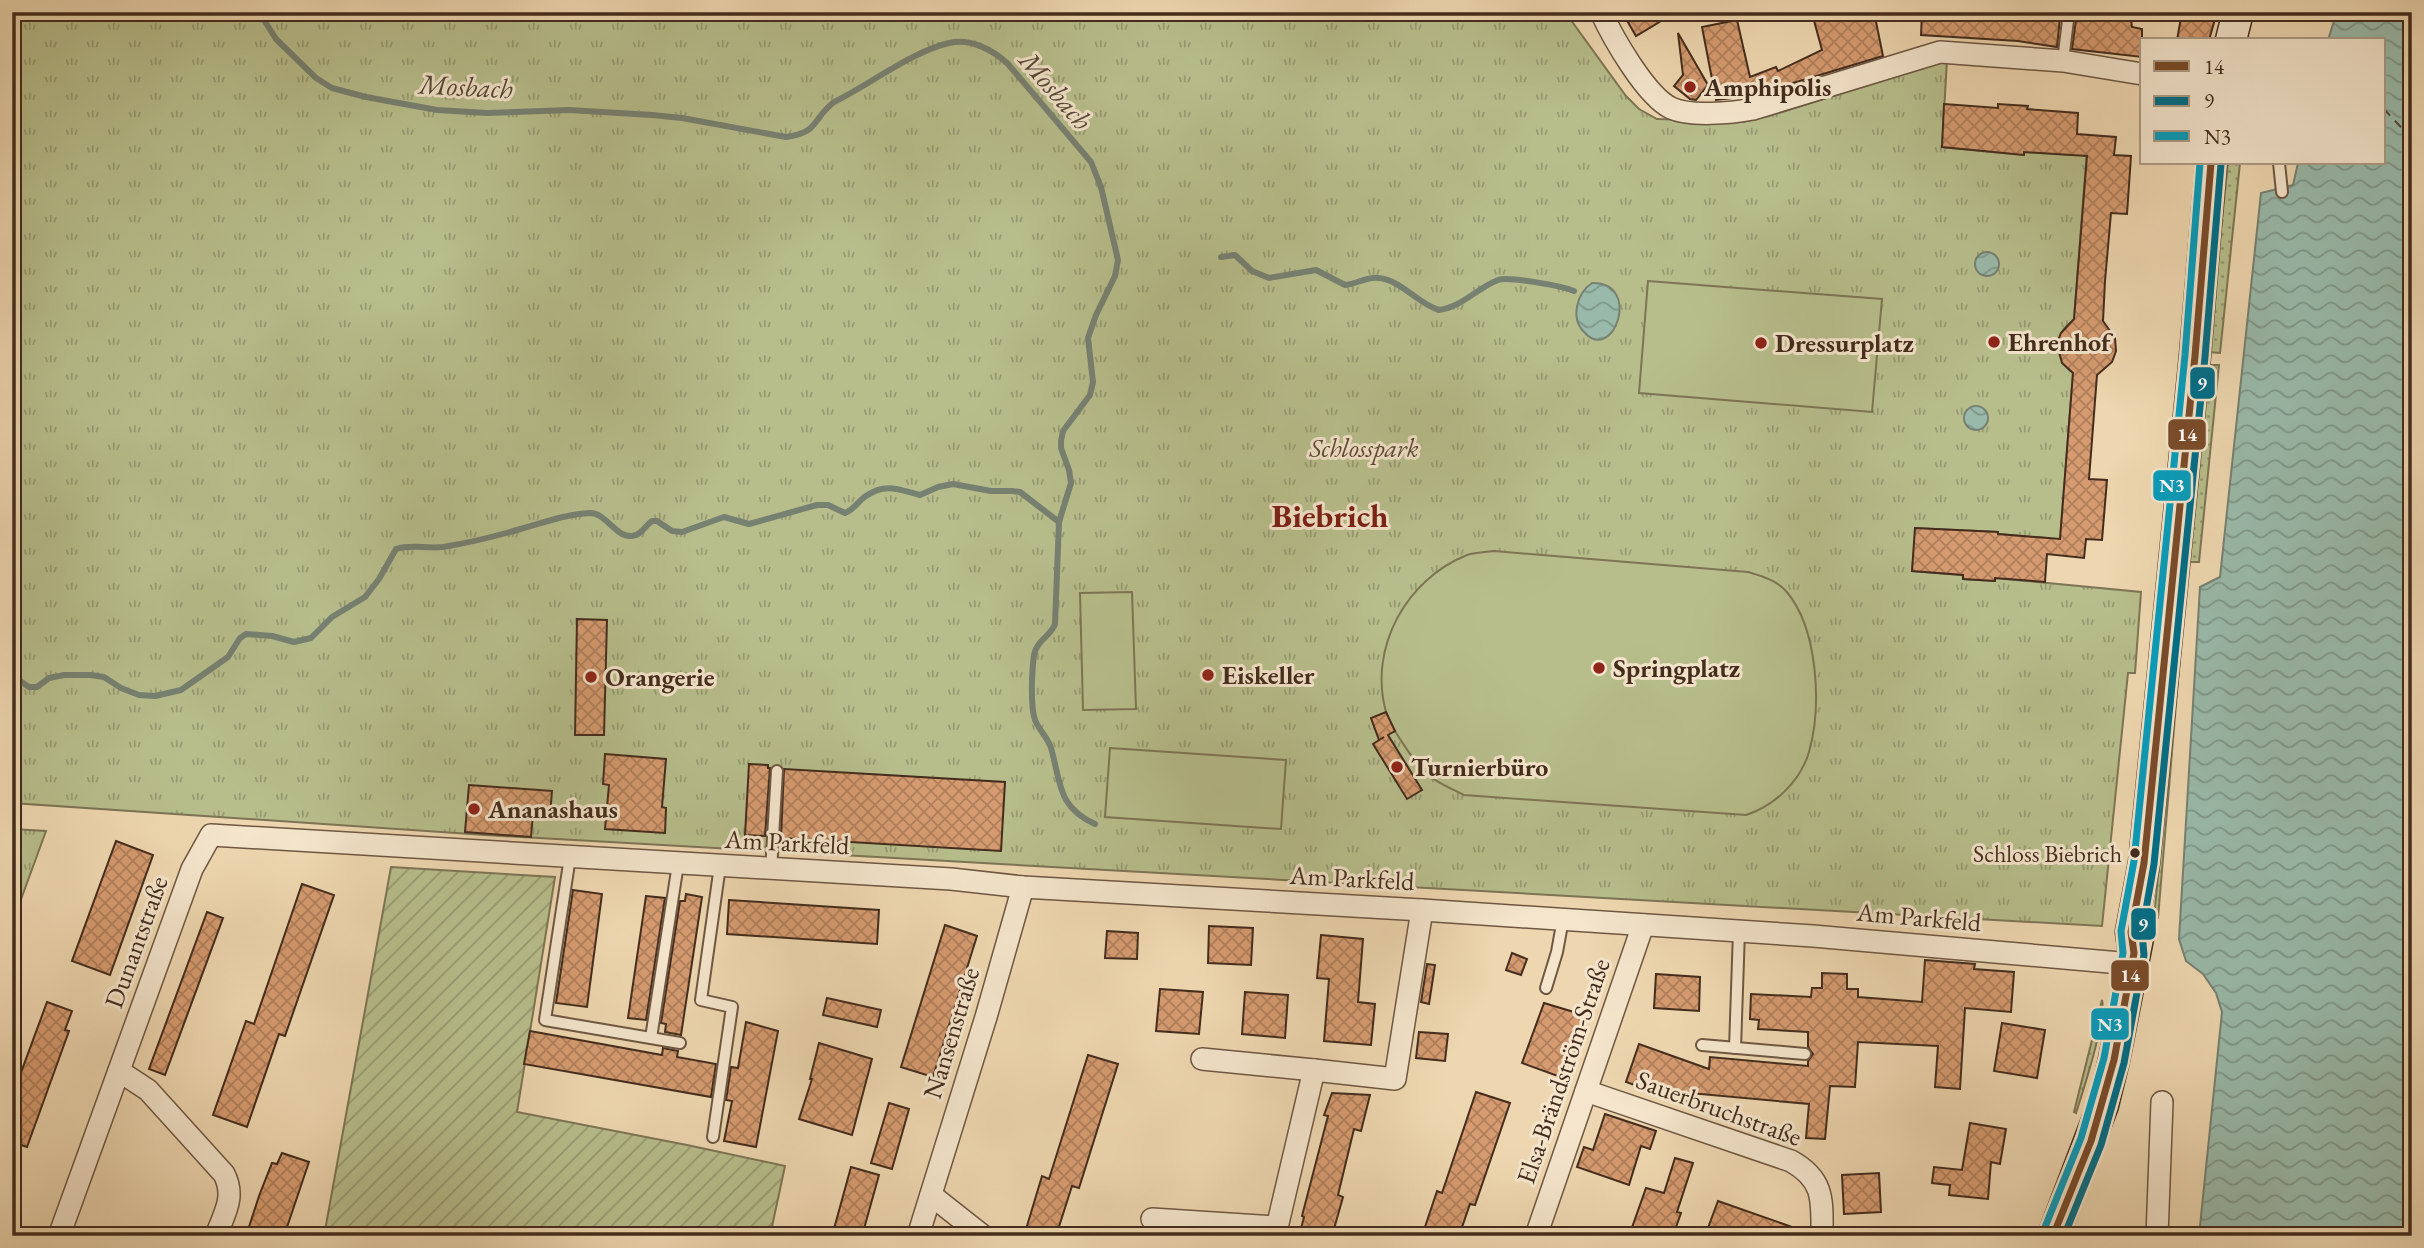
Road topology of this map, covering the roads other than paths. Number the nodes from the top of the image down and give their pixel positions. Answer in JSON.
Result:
{"nodes":[{"id":1,"x":1601,"y":12,"type":"edge"},
{"id":2,"x":2069,"y":12,"type":"edge"},
{"id":3,"x":2238,"y":12,"type":"edge"},
{"id":4,"x":2232,"y":38,"type":"edge"},
{"id":5,"x":2063,"y":61,"type":"junction"},
{"id":6,"x":2140,"y":74,"type":"edge"},
{"id":7,"x":2211,"y":164,"type":"edge"},
{"id":8,"x":2279,"y":164,"type":"edge"},
{"id":9,"x":2282,"y":192,"type":"dead end"},
{"id":10,"x":777,"y":771,"type":"dead end"},
{"id":11,"x":211,"y":835,"type":"joint"},
{"id":12,"x":570,"y":857,"type":"junction"},
{"id":13,"x":678,"y":864,"type":"junction"},
{"id":14,"x":720,"y":866,"type":"junction"},
{"id":15,"x":771,"y":870,"type":"junction"},
{"id":16,"x":1023,"y":887,"type":"junction"},
{"id":17,"x":1422,"y":910,"type":"junction"},
{"id":18,"x":1563,"y":919,"type":"junction"},
{"id":19,"x":1643,"y":925,"type":"junction"},
{"id":20,"x":1740,"y":931,"type":"junction"},
{"id":21,"x":2133,"y":958,"type":"junction"},
{"id":22,"x":1546,"y":988,"type":"dead end"},
{"id":23,"x":652,"y":1038,"type":"junction"},
{"id":24,"x":680,"y":1043,"type":"dead end"},
{"id":25,"x":1702,"y":1045,"type":"dead end"},
{"id":26,"x":1735,"y":1048,"type":"junction"},
{"id":27,"x":1805,"y":1054,"type":"dead end"},
{"id":28,"x":1202,"y":1059,"type":"dead end"},
{"id":29,"x":1314,"y":1070,"type":"junction"},
{"id":30,"x":119,"y":1071,"type":"junction"},
{"id":31,"x":1586,"y":1091,"type":"junction"},
{"id":32,"x":2162,"y":1102,"type":"dead end"},
{"id":33,"x":713,"y":1137,"type":"dead end"},
{"id":34,"x":931,"y":1195,"type":"junction"},
{"id":35,"x":1152,"y":1219,"type":"dead end"},
{"id":36,"x":1276,"y":1231,"type":"edge"},
{"id":37,"x":59,"y":1236,"type":"edge"},
{"id":38,"x":216,"y":1236,"type":"edge"},
{"id":39,"x":918,"y":1236,"type":"edge"},
{"id":40,"x":983,"y":1236,"type":"edge"},
{"id":41,"x":1536,"y":1236,"type":"edge"},
{"id":42,"x":1822,"y":1236,"type":"edge"},
{"id":43,"x":2053,"y":1236,"type":"edge"},
{"id":44,"x":2157,"y":1236,"type":"edge"}],
"edges":[{"from":1,"to":5,"type":"street"},
{"from":2,"to":5,"type":"lane"},
{"from":3,"to":4,"type":"street"},
{"from":5,"to":6,"type":"street"},
{"from":7,"to":21,"type":"street"},
{"from":8,"to":9,"type":"lane"},
{"from":10,"to":15,"type":"lane"},
{"from":11,"to":12,"type":"street","name":"Am Parkfeld"},
{"from":11,"to":30,"type":"street","name":"Dunantstraße"},
{"from":12,"to":13,"type":"street","name":"Am Parkfeld"},
{"from":12,"to":23,"type":"lane"},
{"from":13,"to":14,"type":"street","name":"Am Parkfeld"},
{"from":13,"to":23,"type":"lane"},
{"from":14,"to":15,"type":"street","name":"Am Parkfeld"},
{"from":14,"to":33,"type":"lane"},
{"from":15,"to":16,"type":"street","name":"Am Parkfeld"},
{"from":16,"to":17,"type":"street","name":"Am Parkfeld"},
{"from":16,"to":34,"type":"street","name":"Nansenstraße"},
{"from":17,"to":18,"type":"street","name":"Am Parkfeld"},
{"from":17,"to":29,"type":"street"},
{"from":18,"to":19,"type":"street","name":"Am Parkfeld"},
{"from":18,"to":22,"type":"lane"},
{"from":19,"to":20,"type":"street","name":"Am Parkfeld"},
{"from":19,"to":31,"type":"street","name":"Elsa-Brändström-Straße"},
{"from":20,"to":21,"type":"street","name":"Am Parkfeld"},
{"from":20,"to":26,"type":"lane"},
{"from":21,"to":43,"type":"street"},
{"from":23,"to":24,"type":"lane"},
{"from":25,"to":26,"type":"lane"},
{"from":26,"to":27,"type":"lane"},
{"from":28,"to":29,"type":"street"},
{"from":29,"to":36,"type":"street"},
{"from":30,"to":37,"type":"street","name":"Dunantstraße"},
{"from":30,"to":38,"type":"street"},
{"from":31,"to":41,"type":"street","name":"Elsa-Brändström-Straße"},
{"from":31,"to":42,"type":"street","name":"Sauerbruchstraße"},
{"from":32,"to":44,"type":"street"},
{"from":34,"to":39,"type":"street","name":"Nansenstraße"},
{"from":34,"to":40,"type":"street"},
{"from":35,"to":36,"type":"street"}]}
